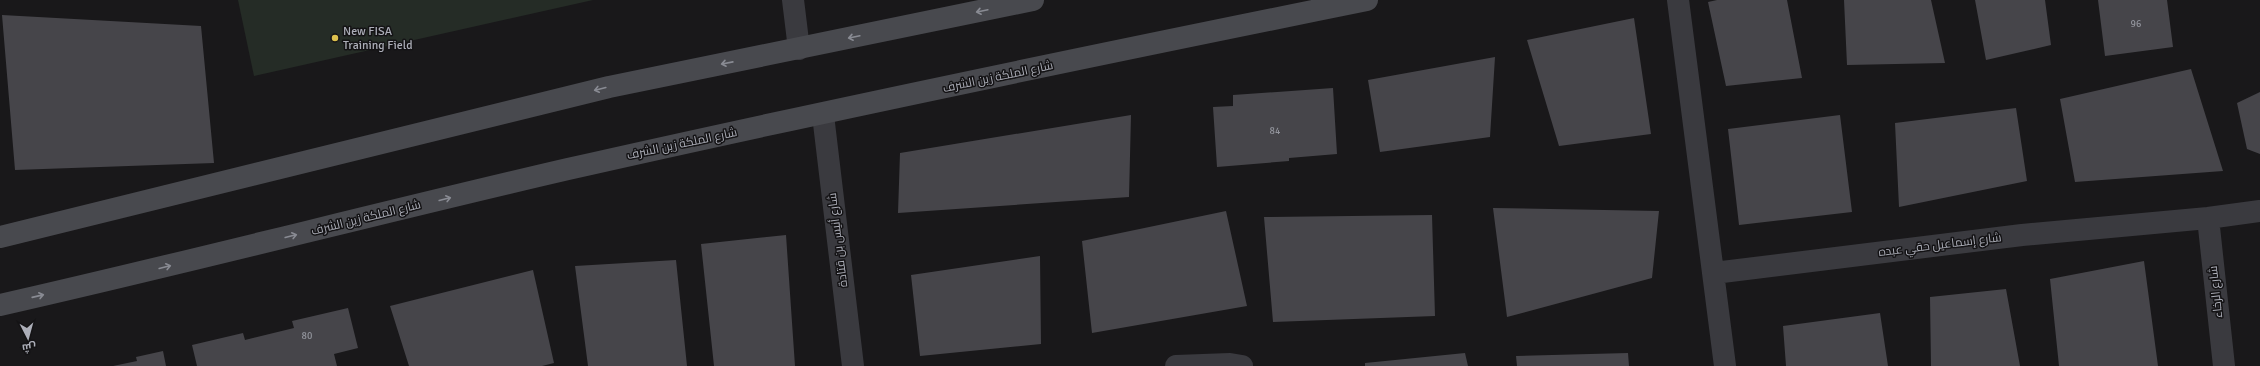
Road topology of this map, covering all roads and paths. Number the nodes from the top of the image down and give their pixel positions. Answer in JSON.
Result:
{"nodes":[{"id":1,"x":793,"y":0,"type":"edge"},
{"id":2,"x":1033,"y":0,"type":"edge"},
{"id":3,"x":1367,"y":0,"type":"edge"},
{"id":4,"x":1678,"y":0,"type":"edge"},
{"id":5,"x":799,"y":49,"type":"junction"},
{"id":6,"x":823,"y":115,"type":"junction"},
{"id":7,"x":2260,"y":211,"type":"edge"},
{"id":8,"x":2208,"y":218,"type":"junction"},
{"id":9,"x":0,"y":237,"type":"edge"},
{"id":10,"x":1714,"y":273,"type":"junction"},
{"id":11,"x":0,"y":305,"type":"edge"},
{"id":12,"x":854,"y":366,"type":"edge"},
{"id":13,"x":1176,"y":366,"type":"edge"},
{"id":14,"x":1242,"y":366,"type":"edge"},
{"id":15,"x":1726,"y":366,"type":"edge"},
{"id":16,"x":2224,"y":366,"type":"edge"}],
"edges":[{"from":1,"to":5,"type":"street"},
{"from":2,"to":5,"type":"main road","one_way":true},
{"from":3,"to":6,"type":"main road","name":"شارع الملكة زين الشرف"},
{"from":4,"to":10,"type":"street"},
{"from":5,"to":9,"type":"main road","one_way":true},
{"from":11,"to":6,"type":"main road","name":"شارع الملكة زين الشرف","one_way":true},
{"from":6,"to":12,"type":"street","name":"شارع أنيس بن قتادة"},
{"from":7,"to":8,"type":"street","name":"شارع إسماعيل حقي عبده"},
{"from":8,"to":10,"type":"street","name":"شارع إسماعيل حقي عبده"},
{"from":8,"to":16,"type":"street","name":"شارع الرخاء"},
{"from":10,"to":15,"type":"street"},
{"from":13,"to":14,"type":"street"}]}
